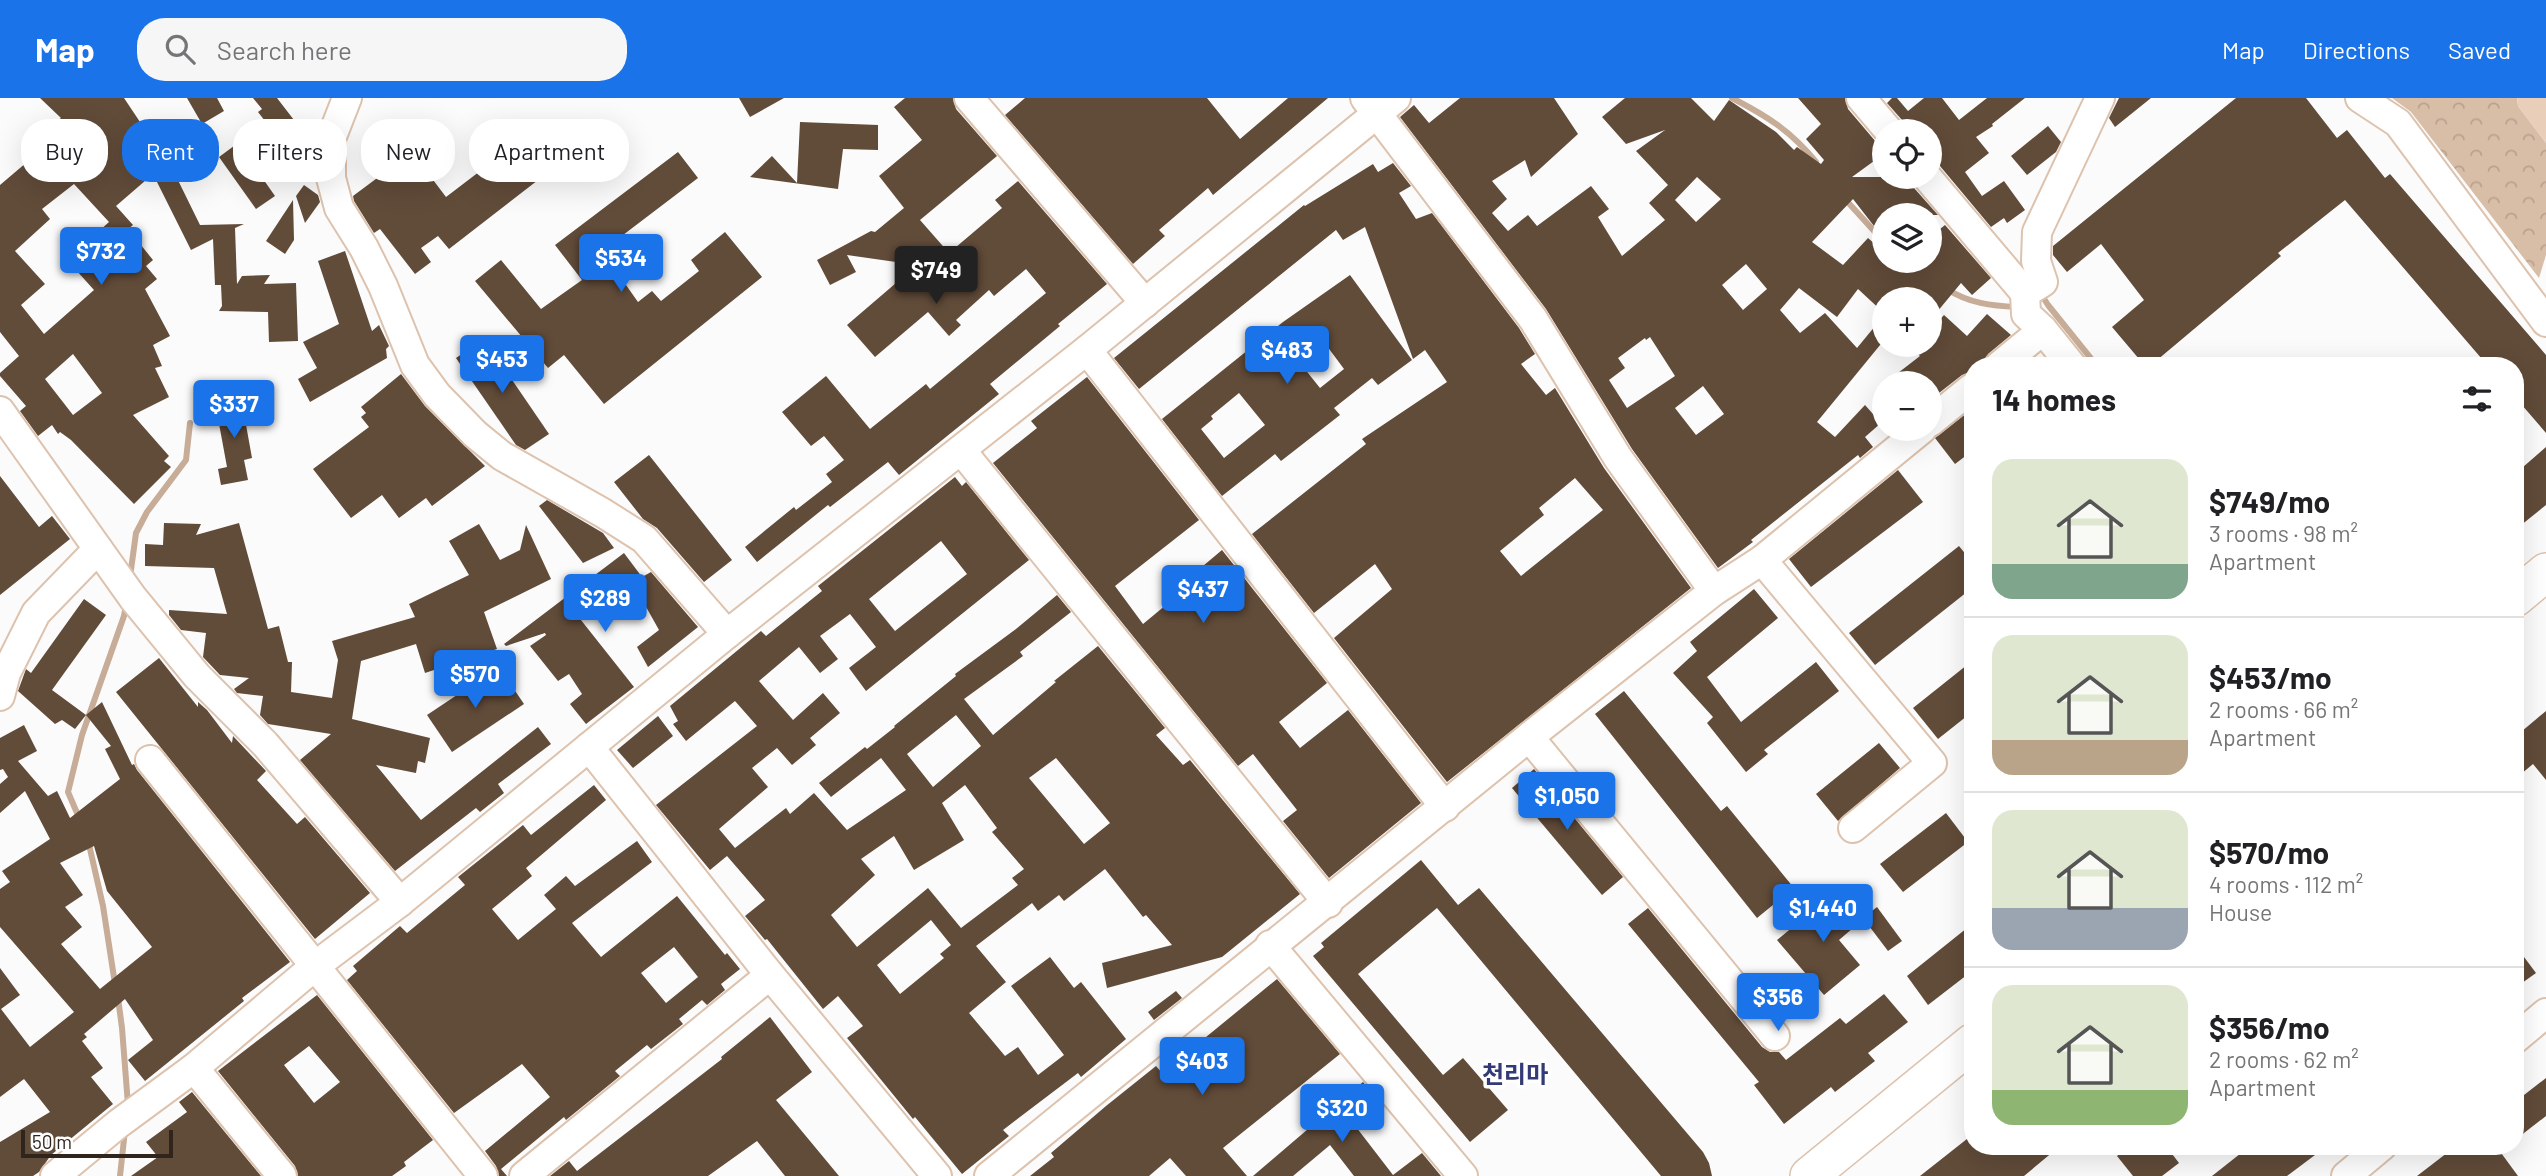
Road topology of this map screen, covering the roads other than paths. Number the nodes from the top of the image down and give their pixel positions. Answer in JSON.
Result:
{"nodes":[{"id":1,"x":347,"y":98,"type":"edge"},
{"id":2,"x":969,"y":98,"type":"edge"},
{"id":3,"x":1861,"y":98,"type":"edge"},
{"id":4,"x":2100,"y":98,"type":"edge"},
{"id":5,"x":2360,"y":98,"type":"edge"},
{"id":6,"x":1380,"y":103,"type":"edge"},
{"id":7,"x":1879,"y":119,"type":"edge"},
{"id":8,"x":1937,"y":189,"type":"edge"},
{"id":9,"x":2032,"y":302,"type":"junction"},
{"id":10,"x":1145,"y":303,"type":"junction"},
{"id":11,"x":2546,"y":322,"type":"edge"},
{"id":12,"x":1087,"y":350,"type":"junction"},
{"id":13,"x":2004,"y":357,"type":"edge"},
{"id":14,"x":2066,"y":357,"type":"edge"},
{"id":15,"x":1964,"y":394,"type":"edge"},
{"id":16,"x":0,"y":411,"type":"edge"},
{"id":17,"x":1942,"y":412,"type":"edge"},
{"id":18,"x":1907,"y":441,"type":"edge"},
{"id":19,"x":961,"y":450,"type":"junction"},
{"id":20,"x":98,"y":549,"type":"junction"},
{"id":21,"x":1762,"y":559,"type":"junction"},
{"id":22,"x":2546,"y":572,"type":"edge"},
{"id":23,"x":2524,"y":590,"type":"edge"},
{"id":24,"x":1714,"y":591,"type":"junction"},
{"id":25,"x":727,"y":634,"type":"junction"},
{"id":26,"x":0,"y":696,"type":"edge"},
{"id":27,"x":1529,"y":737,"type":"junction"},
{"id":28,"x":589,"y":747,"type":"junction"},
{"id":29,"x":150,"y":760,"type":"dead end"},
{"id":30,"x":1445,"y":807,"type":"junction"},
{"id":31,"x":1853,"y":828,"type":"dead end"},
{"id":32,"x":400,"y":902,"type":"junction"},
{"id":33,"x":1328,"y":903,"type":"junction"},
{"id":34,"x":1270,"y":945,"type":"junction"},
{"id":35,"x":315,"y":966,"type":"junction"},
{"id":36,"x":770,"y":975,"type":"junction"},
{"id":37,"x":2546,"y":1013,"type":"edge"},
{"id":38,"x":2524,"y":1031,"type":"edge"},
{"id":39,"x":1775,"y":1036,"type":"dead end"},
{"id":40,"x":1964,"y":1050,"type":"edge"},
{"id":41,"x":194,"y":1068,"type":"junction"},
{"id":42,"x":2371,"y":1155,"type":"edge"},
{"id":43,"x":55,"y":1176,"type":"edge"},
{"id":44,"x":282,"y":1176,"type":"edge"},
{"id":45,"x":483,"y":1176,"type":"edge"},
{"id":46,"x":524,"y":1176,"type":"edge"},
{"id":47,"x":937,"y":1176,"type":"edge"},
{"id":48,"x":989,"y":1176,"type":"edge"},
{"id":49,"x":1464,"y":1176,"type":"edge"},
{"id":50,"x":1809,"y":1176,"type":"edge"},
{"id":51,"x":2346,"y":1176,"type":"edge"}],
"edges":[{"from":1,"to":25,"type":"street"},
{"from":2,"to":10,"type":"street"},
{"from":3,"to":7,"type":"street"},
{"from":4,"to":9,"type":"street"},
{"from":5,"to":11,"type":"street"},
{"from":6,"to":10,"type":"street"},
{"from":6,"to":24,"type":"street"},
{"from":8,"to":9,"type":"street"},
{"from":9,"to":13,"type":"street"},
{"from":9,"to":14,"type":"street"},
{"from":10,"to":12,"type":"street"},
{"from":12,"to":19,"type":"street"},
{"from":12,"to":30,"type":"street"},
{"from":15,"to":17,"type":"street"},
{"from":16,"to":20,"type":"street"},
{"from":18,"to":21,"type":"street"},
{"from":19,"to":25,"type":"street"},
{"from":19,"to":33,"type":"street"},
{"from":20,"to":26,"type":"street"},
{"from":20,"to":32,"type":"street"},
{"from":21,"to":24,"type":"street"},
{"from":21,"to":31,"type":"street"},
{"from":22,"to":23,"type":"main road"},
{"from":24,"to":27,"type":"street"},
{"from":25,"to":28,"type":"street"},
{"from":27,"to":30,"type":"street"},
{"from":27,"to":39,"type":"street"},
{"from":28,"to":32,"type":"street"},
{"from":28,"to":36,"type":"street"},
{"from":29,"to":35,"type":"street"},
{"from":30,"to":33,"type":"street"},
{"from":32,"to":35,"type":"street"},
{"from":33,"to":34,"type":"street"},
{"from":34,"to":48,"type":"street"},
{"from":34,"to":49,"type":"street"},
{"from":35,"to":41,"type":"street"},
{"from":35,"to":45,"type":"street"},
{"from":36,"to":46,"type":"street"},
{"from":36,"to":47,"type":"street"},
{"from":37,"to":38,"type":"street"},
{"from":40,"to":50,"type":"main road"},
{"from":41,"to":43,"type":"street"},
{"from":41,"to":44,"type":"street"},
{"from":42,"to":51,"type":"street"}]}
